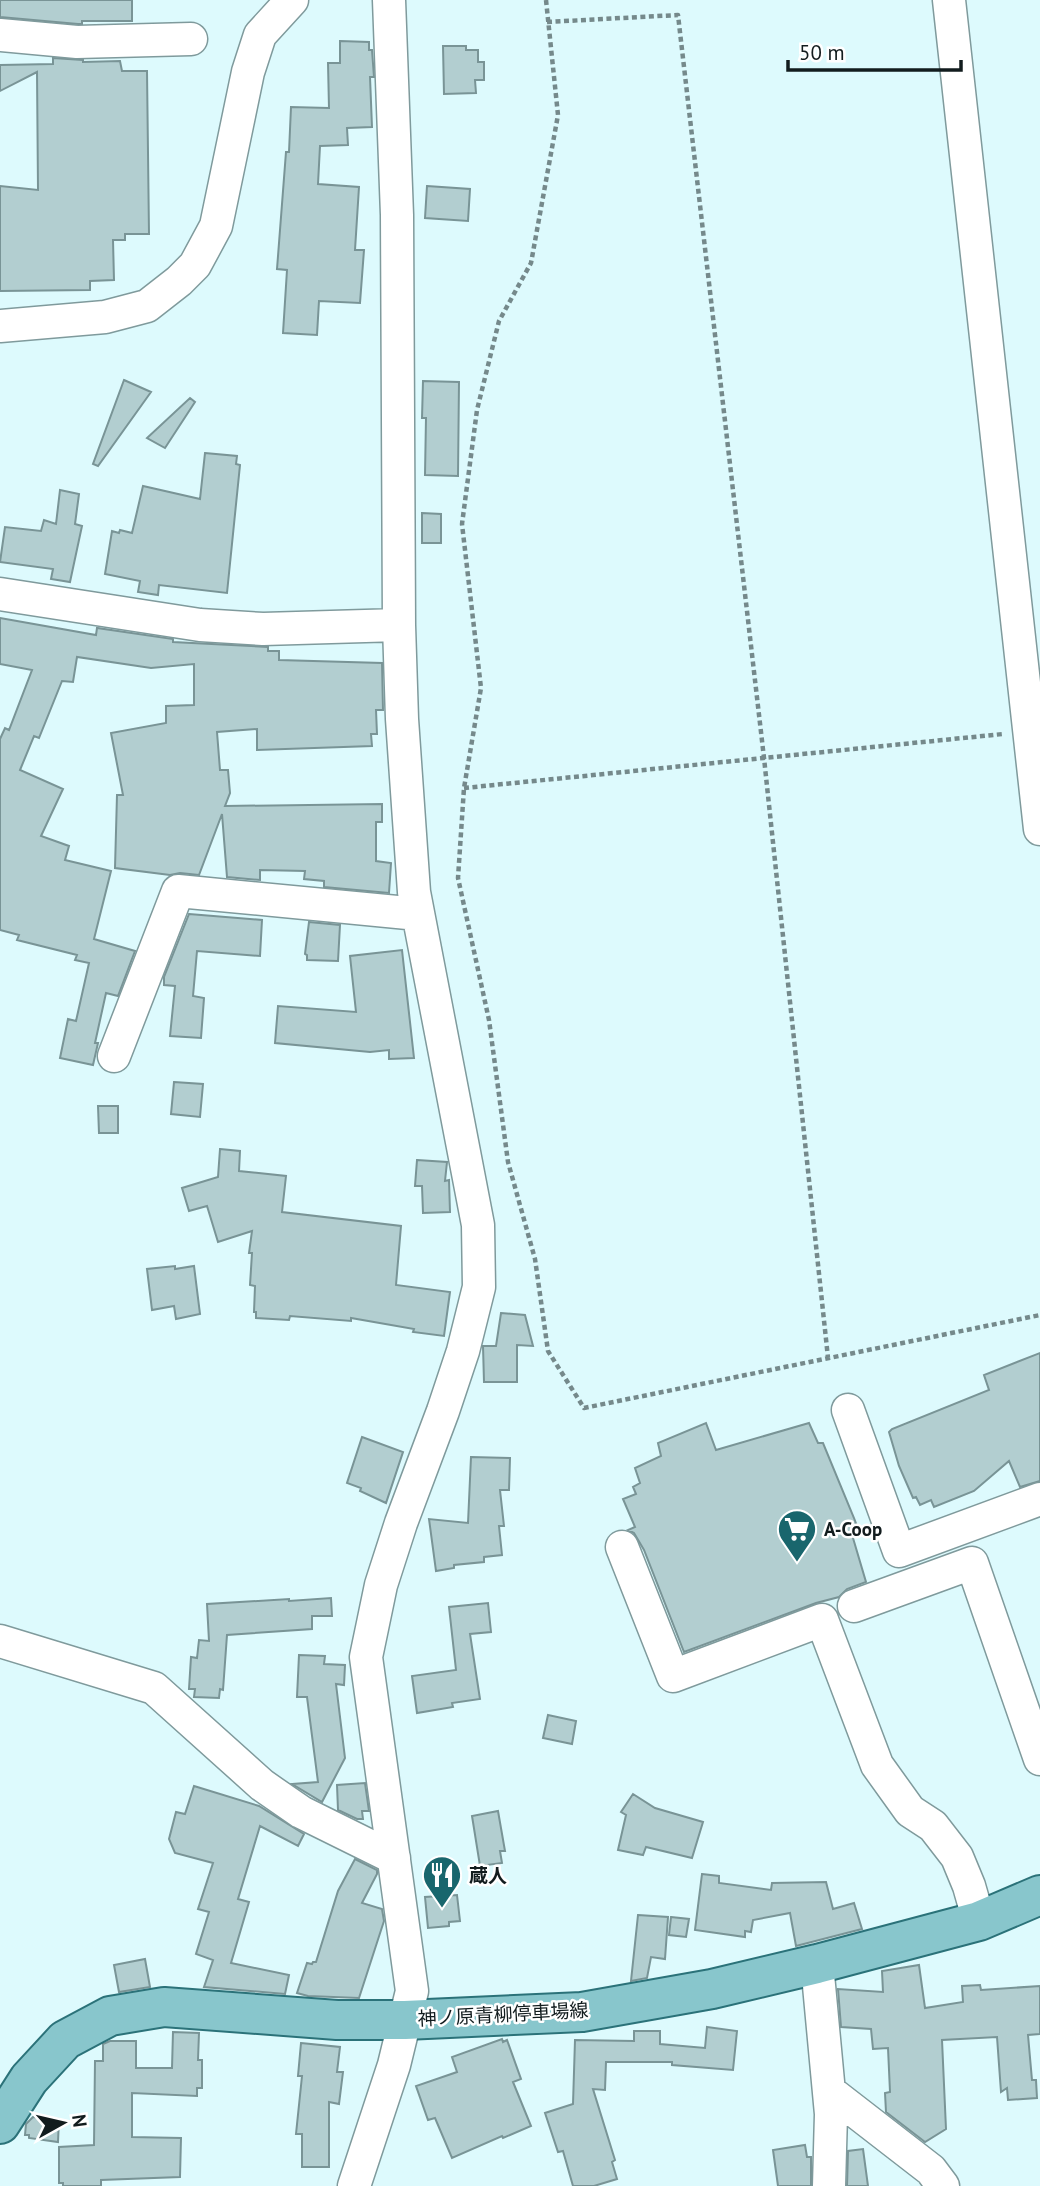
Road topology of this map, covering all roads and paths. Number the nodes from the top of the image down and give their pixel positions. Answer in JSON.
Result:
{"nodes":[{"id":1,"x":292,"y":0,"type":"edge"},
{"id":2,"x":389,"y":0,"type":"edge"},
{"id":3,"x":546,"y":0,"type":"edge"},
{"id":4,"x":949,"y":0,"type":"edge"},
{"id":5,"x":547,"y":23,"type":"junction"},
{"id":6,"x":0,"y":34,"type":"edge"},
{"id":7,"x":191,"y":39,"type":"dead end"},
{"id":8,"x":0,"y":326,"type":"edge"},
{"id":9,"x":0,"y":594,"type":"edge"},
{"id":10,"x":399,"y":625,"type":"junction"},
{"id":11,"x":1029,"y":732,"type":"junction"},
{"id":12,"x":764,"y":758,"type":"junction"},
{"id":13,"x":464,"y":788,"type":"junction"},
{"id":14,"x":1040,"y":829,"type":"edge"},
{"id":15,"x":418,"y":914,"type":"junction"},
{"id":16,"x":114,"y":1056,"type":"dead end"},
{"id":17,"x":1040,"y":1315,"type":"edge"},
{"id":18,"x":828,"y":1358,"type":"junction"},
{"id":19,"x":848,"y":1410,"type":"dead end"},
{"id":20,"x":1040,"y":1499,"type":"edge"},
{"id":21,"x":622,"y":1547,"type":"dead end"},
{"id":22,"x":854,"y":1606,"type":"dead end"},
{"id":23,"x":0,"y":1641,"type":"edge"},
{"id":24,"x":1040,"y":1759,"type":"edge"},
{"id":25,"x":394,"y":1858,"type":"junction"},
{"id":26,"x":1038,"y":1900,"type":"edge"},
{"id":27,"x":979,"y":1921,"type":"junction"},
{"id":28,"x":817,"y":1964,"type":"junction"},
{"id":29,"x":405,"y":2020,"type":"junction"},
{"id":30,"x":829,"y":2091,"type":"junction"},
{"id":31,"x":0,"y":2124,"type":"edge"},
{"id":32,"x":354,"y":2186,"type":"edge"},
{"id":33,"x":829,"y":2186,"type":"edge"},
{"id":34,"x":943,"y":2186,"type":"edge"}],
"edges":[{"from":1,"to":8,"type":"street"},
{"from":2,"to":10,"type":"street"},
{"from":3,"to":5,"type":"path"},
{"from":4,"to":11,"type":"street"},
{"from":5,"to":12,"type":"path"},
{"from":5,"to":13,"type":"path"},
{"from":6,"to":7,"type":"street"},
{"from":9,"to":10,"type":"street"},
{"from":10,"to":15,"type":"street"},
{"from":11,"to":12,"type":"path"},
{"from":11,"to":14,"type":"street"},
{"from":12,"to":13,"type":"path"},
{"from":12,"to":18,"type":"path"},
{"from":13,"to":18,"type":"path"},
{"from":15,"to":16,"type":"street"},
{"from":15,"to":25,"type":"street"},
{"from":17,"to":18,"type":"path"},
{"from":19,"to":20,"type":"street"},
{"from":21,"to":27,"type":"street"},
{"from":22,"to":24,"type":"street"},
{"from":23,"to":25,"type":"street"},
{"from":25,"to":29,"type":"street"},
{"from":26,"to":27,"type":"main road","name":"神ノ原青柳停車場線"},
{"from":27,"to":28,"type":"main road","name":"神ノ原青柳停車場線"},
{"from":28,"to":29,"type":"main road","name":"神ノ原青柳停車場線"},
{"from":28,"to":30,"type":"street"},
{"from":29,"to":31,"type":"main road","name":"神ノ原青柳停車場線"},
{"from":29,"to":32,"type":"street"},
{"from":30,"to":33,"type":"street"},
{"from":30,"to":34,"type":"street"}]}
